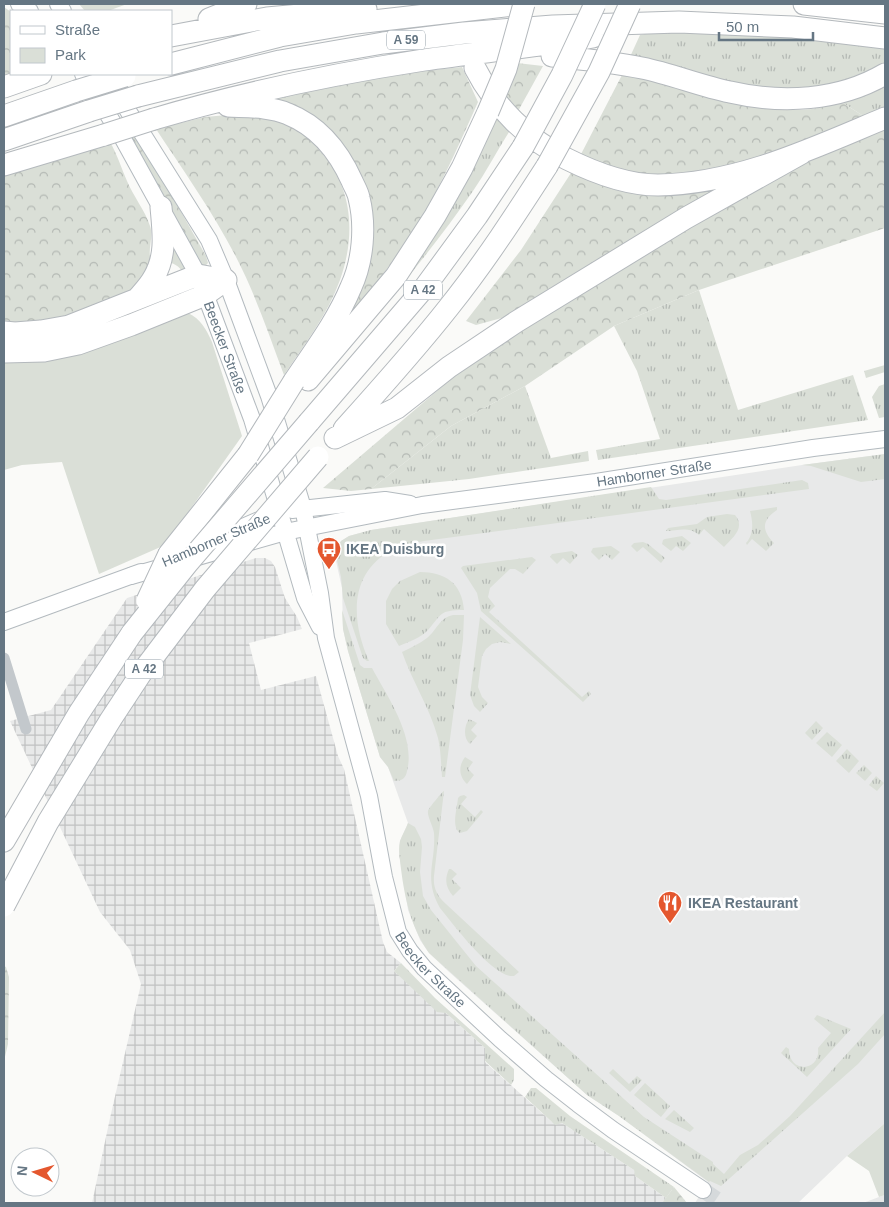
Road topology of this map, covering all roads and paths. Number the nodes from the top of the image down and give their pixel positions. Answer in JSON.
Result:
{"nodes":[{"id":1,"x":246,"y":4,"type":"edge"},
{"id":2,"x":426,"y":4,"type":"edge"},
{"id":3,"x":523,"y":4,"type":"edge"},
{"id":4,"x":595,"y":4,"type":"edge"},
{"id":5,"x":630,"y":4,"type":"edge"},
{"id":6,"x":804,"y":4,"type":"edge"},
{"id":7,"x":486,"y":5,"type":"edge"},
{"id":8,"x":885,"y":13,"type":"edge"},
{"id":9,"x":679,"y":22,"type":"junction"},
{"id":10,"x":172,"y":35,"type":"edge"},
{"id":11,"x":172,"y":35,"type":"edge"},
{"id":12,"x":885,"y":38,"type":"edge"},
{"id":13,"x":496,"y":52,"type":"junction"},
{"id":14,"x":172,"y":64,"type":"edge"},
{"id":15,"x":475,"y":68,"type":"dead end"},
{"id":16,"x":885,"y":74,"type":"edge"},
{"id":17,"x":38,"y":75,"type":"edge"},
{"id":18,"x":122,"y":75,"type":"edge"},
{"id":19,"x":79,"y":82,"type":"edge"},
{"id":20,"x":4,"y":87,"type":"edge"},
{"id":21,"x":206,"y":104,"type":"junction"},
{"id":22,"x":4,"y":116,"type":"edge"},
{"id":23,"x":885,"y":118,"type":"edge"},
{"id":24,"x":4,"y":140,"type":"edge"},
{"id":25,"x":802,"y":153,"type":"junction"},
{"id":26,"x":4,"y":165,"type":"edge"},
{"id":27,"x":161,"y":207,"type":"junction"},
{"id":28,"x":226,"y":280,"type":"junction"},
{"id":29,"x":202,"y":285,"type":"junction"},
{"id":30,"x":137,"y":300,"type":"junction"},
{"id":31,"x":4,"y":332,"type":"edge"},
{"id":32,"x":4,"y":352,"type":"edge"},
{"id":33,"x":296,"y":387,"type":"junction"},
{"id":34,"x":336,"y":438,"type":"junction"},
{"id":35,"x":885,"y":439,"type":"edge"},
{"id":36,"x":422,"y":505,"type":"junction"},
{"id":37,"x":303,"y":508,"type":"junction"},
{"id":38,"x":279,"y":513,"type":"junction"},
{"id":39,"x":308,"y":527,"type":"junction"},
{"id":40,"x":285,"y":532,"type":"junction"},
{"id":41,"x":131,"y":576,"type":"junction"},
{"id":42,"x":4,"y":622,"type":"edge"},
{"id":43,"x":132,"y":633,"type":"junction"},
{"id":44,"x":326,"y":638,"type":"junction"},
{"id":45,"x":4,"y":658,"type":"edge"},
{"id":46,"x":26,"y":729,"type":"dead end"},
{"id":47,"x":4,"y":841,"type":"edge"},
{"id":48,"x":4,"y":906,"type":"edge"},
{"id":49,"x":703,"y":1190,"type":"tunnel mouth"}],
"edges":[{"from":1,"to":10,"type":"highway"},
{"from":2,"to":11,"type":"highway"},
{"from":3,"to":7,"type":"highway","number":"A 59"},
{"from":3,"to":33,"type":"highway","bridge":true},
{"from":4,"to":43,"type":"highway","number":"A 42","bridge":true},
{"from":5,"to":34,"type":"highway","number":"A 42","bridge":true},
{"from":6,"to":8,"type":"highway"},
{"from":7,"to":14,"type":"highway","number":"A 59"},
{"from":9,"to":12,"type":"highway","number":"A 59"},
{"from":9,"to":13,"type":"highway"},
{"from":9,"to":24,"type":"highway","number":"A 59","bridge":true},
{"from":13,"to":16,"type":"highway"},
{"from":13,"to":21,"type":"highway"},
{"from":15,"to":25,"type":"highway"},
{"from":17,"to":20,"type":"highway"},
{"from":18,"to":19,"type":"highway","bridge":true},
{"from":18,"to":28,"type":"street","name":"Beecker Straße"},
{"from":19,"to":22,"type":"highway"},
{"from":19,"to":27,"type":"street","name":"Beecker Straße"},
{"from":21,"to":26,"type":"highway","bridge":true},
{"from":21,"to":33,"type":"highway"},
{"from":23,"to":25,"type":"highway"},
{"from":25,"to":34,"type":"highway"},
{"from":27,"to":29,"type":"street","name":"Beecker Straße"},
{"from":27,"to":30,"type":"highway"},
{"from":28,"to":29,"type":"highway"},
{"from":28,"to":37,"type":"street","name":"Beecker Straße"},
{"from":29,"to":30,"type":"highway"},
{"from":29,"to":32,"type":"highway"},
{"from":29,"to":38,"type":"street","name":"Beecker Straße"},
{"from":30,"to":31,"type":"highway"},
{"from":33,"to":43,"type":"highway","bridge":true},
{"from":34,"to":48,"type":"highway","number":"A 42","bridge":true},
{"from":35,"to":36,"type":"street","name":"Hamborner Straße"},
{"from":36,"to":37,"type":"street","name":"Hamborner Straße"},
{"from":36,"to":39,"type":"street","name":"Hamborner Straße"},
{"from":37,"to":38,"type":"street","name":"Hamborner Straße"},
{"from":37,"to":39,"type":"street","name":"Beecker Straße"},
{"from":38,"to":40,"type":"street","name":"Beecker Straße"},
{"from":38,"to":41,"type":"street","name":"Hamborner Straße"},
{"from":39,"to":40,"type":"street","name":"Hamborner Straße"},
{"from":39,"to":44,"type":"street","name":"Beecker Straße"},
{"from":40,"to":41,"type":"street","name":"Hamborner Straße"},
{"from":40,"to":44,"type":"street","name":"Beecker Straße"},
{"from":41,"to":42,"type":"street","name":"Hamborner Straße"},
{"from":43,"to":47,"type":"highway","number":"A 42"},
{"from":44,"to":49,"type":"street","name":"Beecker Straße"},
{"from":45,"to":46,"type":"street"}]}
